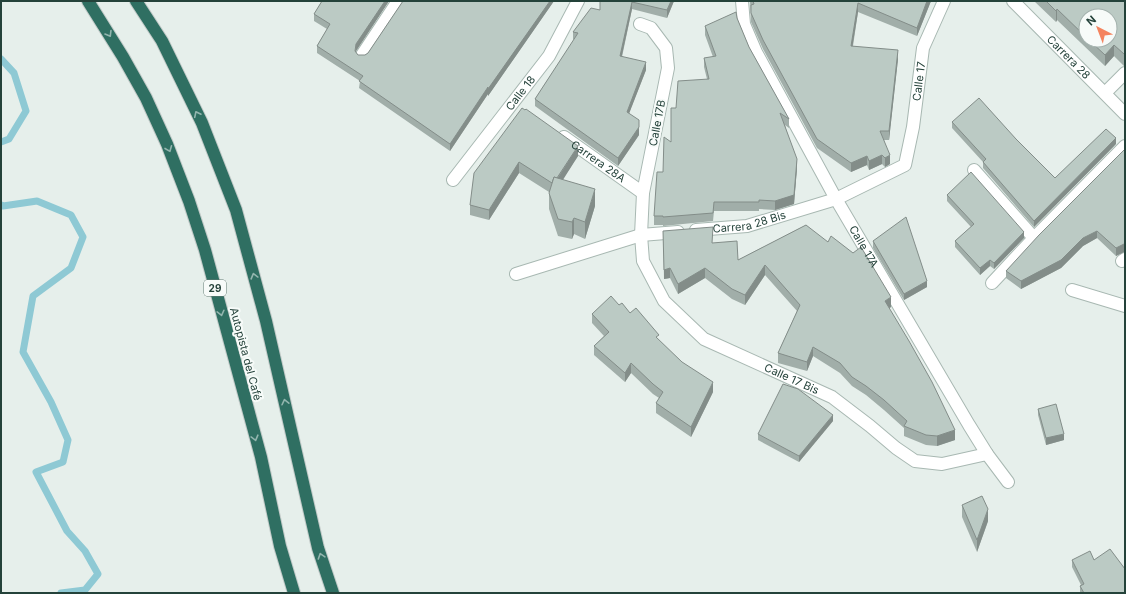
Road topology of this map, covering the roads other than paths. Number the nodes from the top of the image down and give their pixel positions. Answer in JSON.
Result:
{"nodes":[{"id":1,"x":88,"y":1,"type":"edge"},
{"id":2,"x":136,"y":1,"type":"edge"},
{"id":3,"x":398,"y":1,"type":"edge"},
{"id":4,"x":578,"y":1,"type":"edge"},
{"id":5,"x":742,"y":1,"type":"edge"},
{"id":6,"x":944,"y":1,"type":"edge"},
{"id":7,"x":1013,"y":1,"type":"edge"},
{"id":8,"x":640,"y":24,"type":"dead end"},
{"id":9,"x":362,"y":55,"type":"edge"},
{"id":10,"x":1125,"y":73,"type":"edge"},
{"id":11,"x":1105,"y":93,"type":"junction"},
{"id":12,"x":1125,"y":114,"type":"edge"},
{"id":13,"x":553,"y":129,"type":"edge"},
{"id":14,"x":1125,"y":146,"type":"edge"},
{"id":15,"x":905,"y":165,"type":"joint"},
{"id":16,"x":974,"y":170,"type":"dead end"},
{"id":17,"x":453,"y":180,"type":"dead end"},
{"id":18,"x":643,"y":193,"type":"junction"},
{"id":19,"x":836,"y":199,"type":"junction"},
{"id":20,"x":640,"y":235,"type":"junction"},
{"id":21,"x":1034,"y":238,"type":"junction"},
{"id":22,"x":516,"y":274,"type":"dead end"},
{"id":23,"x":992,"y":283,"type":"dead end"},
{"id":24,"x":1072,"y":290,"type":"dead end"},
{"id":25,"x":1125,"y":306,"type":"edge"},
{"id":26,"x":987,"y":454,"type":"junction"},
{"id":27,"x":1008,"y":482,"type":"dead end"},
{"id":28,"x":294,"y":593,"type":"edge"},
{"id":29,"x":333,"y":593,"type":"edge"}],
"edges":[{"from":1,"to":28,"type":"highway","name":"Autopista del Café","number":"29","one_way":true},
{"from":29,"to":2,"type":"highway","one_way":true},
{"from":3,"to":9,"type":"street"},
{"from":4,"to":17,"type":"street","name":"Calle 18"},
{"from":5,"to":19,"type":"street","name":"Calle 17A"},
{"from":6,"to":15,"type":"street","name":"Calle 17"},
{"from":7,"to":11,"type":"street","name":"Carrera 28"},
{"from":8,"to":18,"type":"street","name":"Calle 17B"},
{"from":10,"to":11,"type":"street"},
{"from":11,"to":12,"type":"street","name":"Carrera 28"},
{"from":13,"to":18,"type":"street","name":"Carrera 28A"},
{"from":14,"to":21,"type":"street"},
{"from":15,"to":19,"type":"street","name":"Carrera 28 Bis"},
{"from":16,"to":21,"type":"street"},
{"from":18,"to":20,"type":"street","name":"Calle 17B"},
{"from":19,"to":20,"type":"street","name":"Carrera 28 Bis"},
{"from":19,"to":26,"type":"street","name":"Calle 17A"},
{"from":20,"to":22,"type":"street","name":"Carrera 28 Bis"},
{"from":20,"to":26,"type":"street","name":"Calle 17 Bis"},
{"from":21,"to":23,"type":"street"},
{"from":24,"to":25,"type":"street"},
{"from":26,"to":27,"type":"street","name":"Calle 17A"}]}
